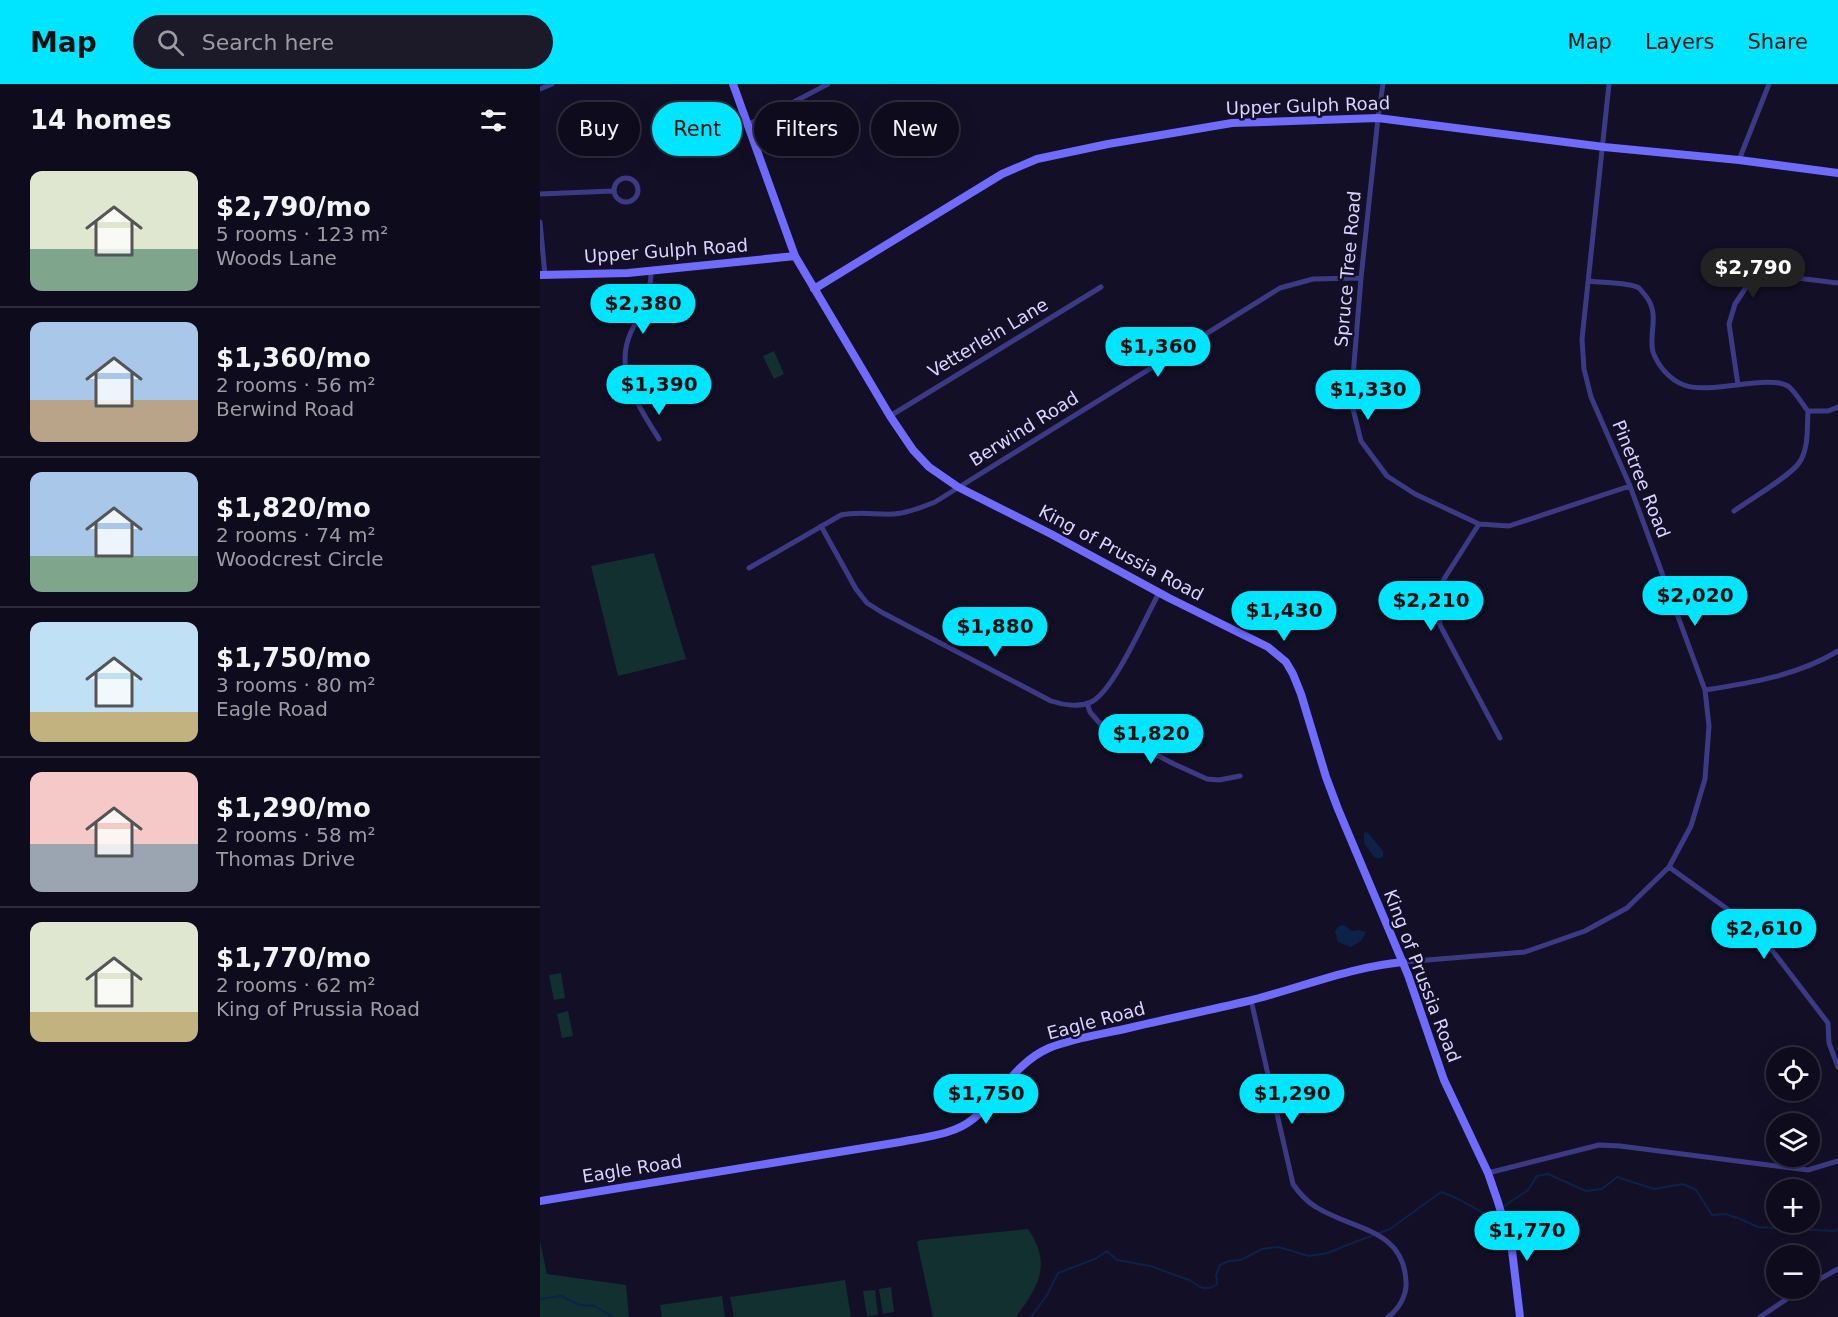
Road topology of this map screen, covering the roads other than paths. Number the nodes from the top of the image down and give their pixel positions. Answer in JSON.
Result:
{"nodes":[{"id":1,"x":552,"y":84,"type":"edge"},
{"id":2,"x":733,"y":84,"type":"edge"},
{"id":3,"x":828,"y":84,"type":"edge"},
{"id":4,"x":1383,"y":84,"type":"edge"},
{"id":5,"x":1609,"y":84,"type":"edge"},
{"id":6,"x":1769,"y":84,"type":"edge"},
{"id":7,"x":540,"y":89,"type":"edge"},
{"id":8,"x":1378,"y":118,"type":"junction"},
{"id":9,"x":748,"y":124,"type":"junction"},
{"id":10,"x":1604,"y":147,"type":"junction"},
{"id":11,"x":1739,"y":160,"type":"junction"},
{"id":12,"x":1838,"y":173,"type":"edge"},
{"id":13,"x":613,"y":191,"type":"junction"},
{"id":14,"x":540,"y":194,"type":"edge"},
{"id":15,"x":540,"y":222,"type":"edge"},
{"id":16,"x":795,"y":256,"type":"junction"},
{"id":17,"x":651,"y":271,"type":"junction"},
{"id":18,"x":542,"y":275,"type":"edge"},
{"id":19,"x":1361,"y":278,"type":"junction"},
{"id":20,"x":1589,"y":281,"type":"junction"},
{"id":21,"x":1838,"y":283,"type":"edge"},
{"id":22,"x":1101,"y":287,"type":"dead end"},
{"id":23,"x":814,"y":289,"type":"junction"},
{"id":24,"x":1738,"y":385,"type":"junction"},
{"id":25,"x":1838,"y":407,"type":"edge"},
{"id":26,"x":1808,"y":411,"type":"junction"},
{"id":27,"x":890,"y":416,"type":"junction"},
{"id":28,"x":659,"y":439,"type":"dead end"},
{"id":29,"x":1630,"y":486,"type":"junction"},
{"id":30,"x":958,"y":487,"type":"junction"},
{"id":31,"x":1734,"y":511,"type":"dead end"},
{"id":32,"x":1479,"y":524,"type":"junction"},
{"id":33,"x":821,"y":526,"type":"junction"},
{"id":34,"x":748,"y":568,"type":"dead end"},
{"id":35,"x":1159,"y":593,"type":"junction"},
{"id":36,"x":1838,"y":651,"type":"edge"},
{"id":37,"x":1706,"y":690,"type":"junction"},
{"id":38,"x":1087,"y":703,"type":"junction"},
{"id":39,"x":1500,"y":738,"type":"dead end"},
{"id":40,"x":1240,"y":776,"type":"dead end"},
{"id":41,"x":1670,"y":867,"type":"junction"},
{"id":42,"x":1403,"y":962,"type":"junction"},
{"id":43,"x":1251,"y":1000,"type":"junction"},
{"id":44,"x":1838,"y":1067,"type":"edge"},
{"id":45,"x":1838,"y":1161,"type":"edge"},
{"id":46,"x":1488,"y":1173,"type":"junction"},
{"id":47,"x":540,"y":1201,"type":"edge"},
{"id":48,"x":1838,"y":1269,"type":"edge"},
{"id":49,"x":1820,"y":1279,"type":"edge"},
{"id":50,"x":1787,"y":1299,"type":"edge"},
{"id":51,"x":1388,"y":1317,"type":"edge"},
{"id":52,"x":1521,"y":1317,"type":"edge"},
{"id":53,"x":1760,"y":1317,"type":"edge"}],
"edges":[{"from":1,"to":7,"type":"street"},
{"from":2,"to":9,"type":"street","name":"King of Prussia Road"},
{"from":3,"to":9,"type":"street"},
{"from":4,"to":8,"type":"street","name":"Spruce Tree Road"},
{"from":5,"to":10,"type":"street","name":"Pinetree Road"},
{"from":6,"to":11,"type":"street"},
{"from":8,"to":10,"type":"street","name":"Upper Gulph Road"},
{"from":8,"to":19,"type":"street","name":"Spruce Tree Road"},
{"from":8,"to":23,"type":"street","name":"Upper Gulph Road"},
{"from":9,"to":16,"type":"street","name":"King of Prussia Road"},
{"from":10,"to":11,"type":"street","name":"Upper Gulph Road"},
{"from":10,"to":20,"type":"street","name":"Pinetree Road"},
{"from":11,"to":12,"type":"street","name":"Upper Gulph Road"},
{"from":13,"to":13,"type":"street"},
{"from":13,"to":14,"type":"street"},
{"from":15,"to":18,"type":"street"},
{"from":16,"to":17,"type":"street","name":"Upper Gulph Road"},
{"from":16,"to":23,"type":"street","name":"King of Prussia Road"},
{"from":17,"to":18,"type":"street","name":"Upper Gulph Road"},
{"from":17,"to":28,"type":"street"},
{"from":19,"to":30,"type":"street","name":"Berwind Road"},
{"from":19,"to":32,"type":"street","name":"Spruce Tree Road"},
{"from":20,"to":24,"type":"street"},
{"from":20,"to":29,"type":"street","name":"Pinetree Road"},
{"from":21,"to":24,"type":"street"},
{"from":22,"to":27,"type":"street","name":"Vetterlein Lane"},
{"from":23,"to":27,"type":"street","name":"King of Prussia Road"},
{"from":24,"to":26,"type":"street"},
{"from":25,"to":26,"type":"street"},
{"from":26,"to":31,"type":"street"},
{"from":27,"to":30,"type":"street","name":"King of Prussia Road"},
{"from":29,"to":32,"type":"street","name":"Spruce Tree Road"},
{"from":29,"to":37,"type":"street","name":"Pinetree Road"},
{"from":30,"to":33,"type":"street","name":"Berwind Road"},
{"from":30,"to":35,"type":"street","name":"King of Prussia Road"},
{"from":32,"to":39,"type":"street"},
{"from":33,"to":34,"type":"street","name":"Berwind Road"},
{"from":33,"to":38,"type":"street"},
{"from":35,"to":38,"type":"street"},
{"from":35,"to":42,"type":"street","name":"King of Prussia Road"},
{"from":36,"to":37,"type":"street"},
{"from":37,"to":41,"type":"street","name":"Pinetree Road"},
{"from":38,"to":40,"type":"street"},
{"from":41,"to":42,"type":"street","name":"Pinetree Road"},
{"from":41,"to":44,"type":"street"},
{"from":42,"to":43,"type":"street","name":"Eagle Road"},
{"from":42,"to":46,"type":"street","name":"King of Prussia Road"},
{"from":43,"to":47,"type":"street","name":"Eagle Road"},
{"from":43,"to":51,"type":"street"},
{"from":45,"to":46,"type":"street"},
{"from":46,"to":52,"type":"street","name":"King of Prussia Road"},
{"from":48,"to":49,"type":"street"},
{"from":50,"to":53,"type":"street"}]}
